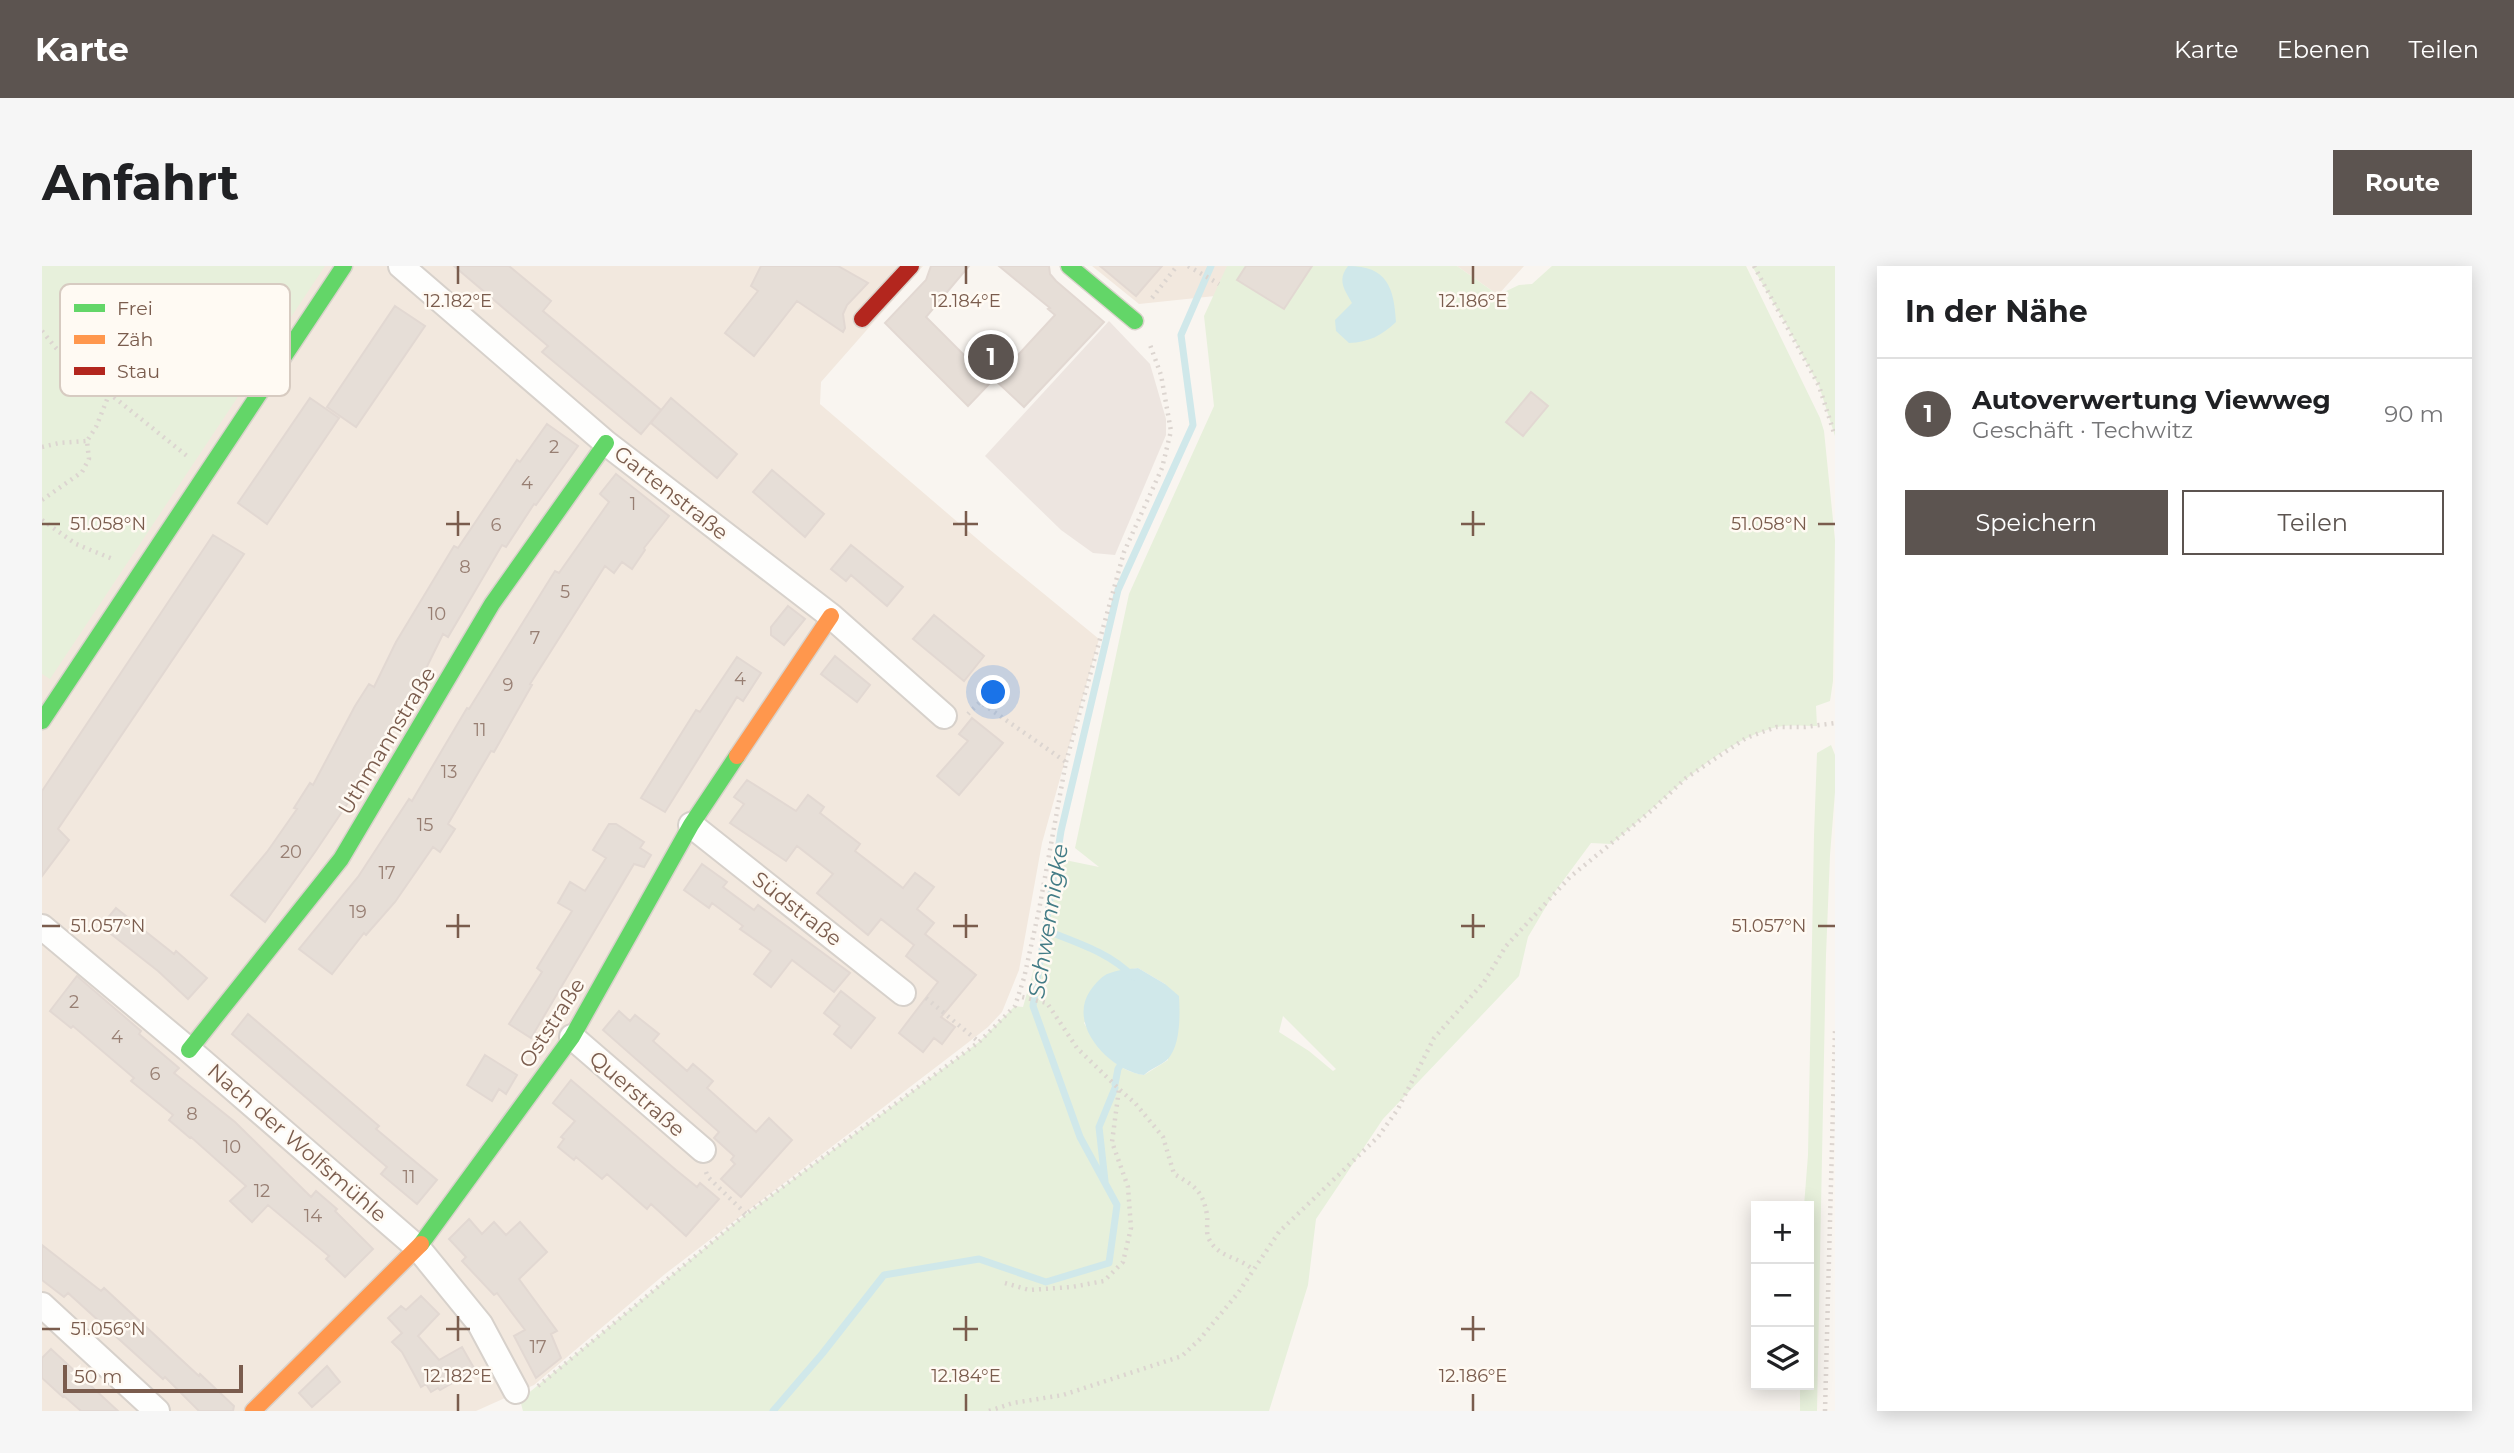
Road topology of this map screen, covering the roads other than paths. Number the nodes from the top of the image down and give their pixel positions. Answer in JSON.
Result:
{"nodes":[{"id":1,"x":344,"y":266,"type":"edge"},
{"id":2,"x":401,"y":266,"type":"edge"},
{"id":3,"x":911,"y":266,"type":"edge"},
{"id":4,"x":1069,"y":266,"type":"edge"},
{"id":5,"x":862,"y":319,"type":"dead end"},
{"id":6,"x":1135,"y":321,"type":"road end"},
{"id":7,"x":290,"y":347,"type":"edge"},
{"id":8,"x":258,"y":396,"type":"edge"},
{"id":9,"x":606,"y":443,"type":"junction"},
{"id":10,"x":831,"y":616,"type":"junction"},
{"id":11,"x":944,"y":716,"type":"road end"},
{"id":12,"x":42,"y":721,"type":"edge"},
{"id":13,"x":691,"y":825,"type":"junction"},
{"id":14,"x":42,"y":927,"type":"edge"},
{"id":15,"x":903,"y":993,"type":"road end"},
{"id":16,"x":572,"y":1037,"type":"junction"},
{"id":17,"x":189,"y":1050,"type":"junction"},
{"id":18,"x":700,"y":1148,"type":"road end"},
{"id":19,"x":418,"y":1248,"type":"junction"},
{"id":20,"x":42,"y":1305,"type":"edge"},
{"id":21,"x":516,"y":1391,"type":"road end"},
{"id":22,"x":157,"y":1411,"type":"edge"},
{"id":23,"x":253,"y":1411,"type":"edge"}],
"edges":[{"from":1,"to":7,"type":"street"},
{"from":2,"to":9,"type":"street","name":"Gartenstraße"},
{"from":3,"to":5,"type":"street"},
{"from":4,"to":6,"type":"street"},
{"from":8,"to":12,"type":"street"},
{"from":9,"to":10,"type":"street","name":"Gartenstraße"},
{"from":9,"to":17,"type":"street","name":"Uthmannstraße"},
{"from":10,"to":11,"type":"street","name":"Gartenstraße"},
{"from":10,"to":13,"type":"street","name":"Oststraße"},
{"from":13,"to":15,"type":"street","name":"Südstraße"},
{"from":13,"to":16,"type":"street","name":"Oststraße"},
{"from":14,"to":17,"type":"street","name":"Nach der Wolfsmühle"},
{"from":16,"to":18,"type":"street","name":"Querstraße"},
{"from":16,"to":19,"type":"street","name":"Oststraße"},
{"from":17,"to":19,"type":"street","name":"Nach der Wolfsmühle"},
{"from":19,"to":21,"type":"street","name":"Nach der Wolfsmühle"},
{"from":19,"to":23,"type":"street","name":"Oststraße"},
{"from":20,"to":22,"type":"street"}]}
